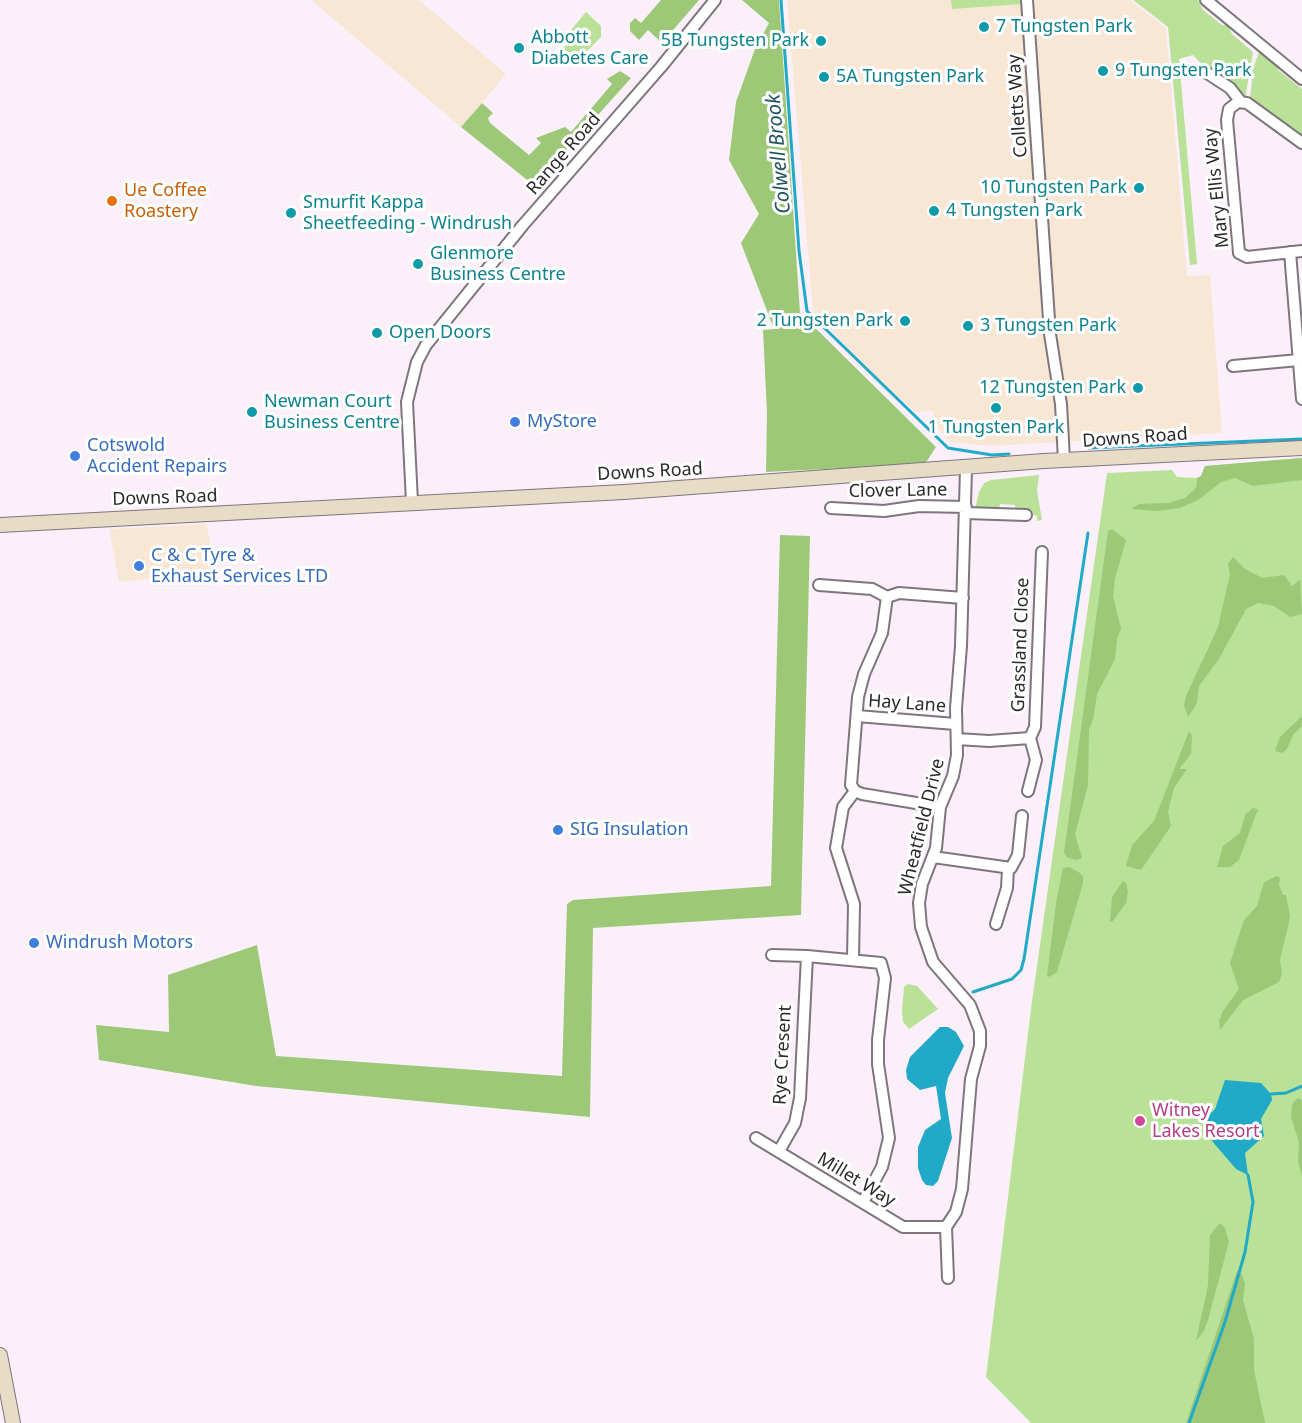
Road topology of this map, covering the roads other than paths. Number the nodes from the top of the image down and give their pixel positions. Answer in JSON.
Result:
{"nodes":[{"id":1,"x":715,"y":0,"type":"edge"},
{"id":2,"x":1028,"y":0,"type":"edge"},
{"id":3,"x":1206,"y":0,"type":"edge"},
{"id":4,"x":1204,"y":71,"type":"dead end"},
{"id":5,"x":1302,"y":79,"type":"edge"},
{"id":6,"x":1241,"y":102,"type":"junction"},
{"id":7,"x":1302,"y":143,"type":"edge"},
{"id":8,"x":1302,"y":251,"type":"edge"},
{"id":9,"x":1290,"y":252,"type":"junction"},
{"id":10,"x":1299,"y":360,"type":"junction"},
{"id":11,"x":1233,"y":366,"type":"dead end"},
{"id":12,"x":1302,"y":399,"type":"edge"},
{"id":13,"x":1302,"y":448,"type":"edge"},
{"id":14,"x":1064,"y":460,"type":"junction"},
{"id":15,"x":966,"y":469,"type":"junction"},
{"id":16,"x":412,"y":502,"type":"junction"},
{"id":17,"x":831,"y":508,"type":"dead end"},
{"id":18,"x":966,"y":510,"type":"junction"},
{"id":19,"x":1026,"y":515,"type":"dead end"},
{"id":20,"x":0,"y":525,"type":"edge"},
{"id":21,"x":1042,"y":552,"type":"dead end"},
{"id":22,"x":819,"y":585,"type":"dead end"},
{"id":23,"x":886,"y":597,"type":"junction"},
{"id":24,"x":963,"y":598,"type":"junction"},
{"id":25,"x":857,"y":716,"type":"junction"},
{"id":26,"x":955,"y":724,"type":"junction"},
{"id":27,"x":1030,"y":738,"type":"junction"},
{"id":28,"x":957,"y":739,"type":"junction"},
{"id":29,"x":855,"y":791,"type":"junction"},
{"id":30,"x":1028,"y":791,"type":"dead end"},
{"id":31,"x":940,"y":807,"type":"junction"},
{"id":32,"x":1022,"y":816,"type":"dead end"},
{"id":33,"x":933,"y":857,"type":"junction"},
{"id":34,"x":1008,"y":869,"type":"junction"},
{"id":35,"x":996,"y":924,"type":"dead end"},
{"id":36,"x":772,"y":955,"type":"dead end"},
{"id":37,"x":807,"y":956,"type":"junction"},
{"id":38,"x":853,"y":959,"type":"junction"},
{"id":39,"x":756,"y":1138,"type":"dead end"},
{"id":40,"x":779,"y":1151,"type":"junction"},
{"id":41,"x":863,"y":1202,"type":"junction"},
{"id":42,"x":946,"y":1227,"type":"junction"},
{"id":43,"x":948,"y":1278,"type":"dead end"},
{"id":44,"x":0,"y":1355,"type":"edge"},
{"id":45,"x":13,"y":1423,"type":"edge"}],
"edges":[{"from":1,"to":16,"type":"street","name":"Range Road"},
{"from":2,"to":14,"type":"street","name":"Colletts Way"},
{"from":3,"to":5,"type":"street"},
{"from":4,"to":6,"type":"street"},
{"from":6,"to":7,"type":"street"},
{"from":6,"to":9,"type":"street","name":"Mary Ellis Way"},
{"from":8,"to":9,"type":"street","name":"Mary Ellis Way"},
{"from":9,"to":10,"type":"street"},
{"from":10,"to":11,"type":"street"},
{"from":10,"to":12,"type":"street"},
{"from":13,"to":14,"type":"street","name":"Downs Road"},
{"from":14,"to":15,"type":"street","name":"Downs Road"},
{"from":15,"to":16,"type":"street","name":"Downs Road"},
{"from":15,"to":18,"type":"street","name":"Wheatfield Drive"},
{"from":16,"to":20,"type":"street","name":"Downs Road"},
{"from":17,"to":18,"type":"street","name":"Clover Lane"},
{"from":18,"to":19,"type":"street","name":"Clover Lane"},
{"from":18,"to":24,"type":"street","name":"Wheatfield Drive"},
{"from":21,"to":27,"type":"street","name":"Grassland Close"},
{"from":22,"to":23,"type":"street"},
{"from":23,"to":24,"type":"street"},
{"from":23,"to":25,"type":"street"},
{"from":24,"to":26,"type":"street","name":"Wheatfield Drive"},
{"from":25,"to":26,"type":"street","name":"Hay Lane"},
{"from":25,"to":29,"type":"street"},
{"from":26,"to":28,"type":"street","name":"Wheatfield Drive"},
{"from":27,"to":28,"type":"street","name":"Grassland Close"},
{"from":27,"to":30,"type":"street","name":"Grassland Close"},
{"from":28,"to":31,"type":"street","name":"Wheatfield Drive"},
{"from":29,"to":31,"type":"street"},
{"from":29,"to":38,"type":"street"},
{"from":31,"to":33,"type":"street","name":"Wheatfield Drive"},
{"from":32,"to":34,"type":"street"},
{"from":33,"to":34,"type":"street"},
{"from":33,"to":42,"type":"street","name":"Wheatfield Drive"},
{"from":34,"to":35,"type":"street"},
{"from":36,"to":37,"type":"street"},
{"from":37,"to":38,"type":"street"},
{"from":37,"to":40,"type":"street","name":"Rye Cresent"},
{"from":38,"to":41,"type":"street"},
{"from":39,"to":40,"type":"street","name":"Millet Way"},
{"from":40,"to":41,"type":"street","name":"Millet Way"},
{"from":41,"to":42,"type":"street","name":"Millet Way"},
{"from":42,"to":43,"type":"street","name":"Wheatfield Drive"},
{"from":44,"to":45,"type":"street"}]}
